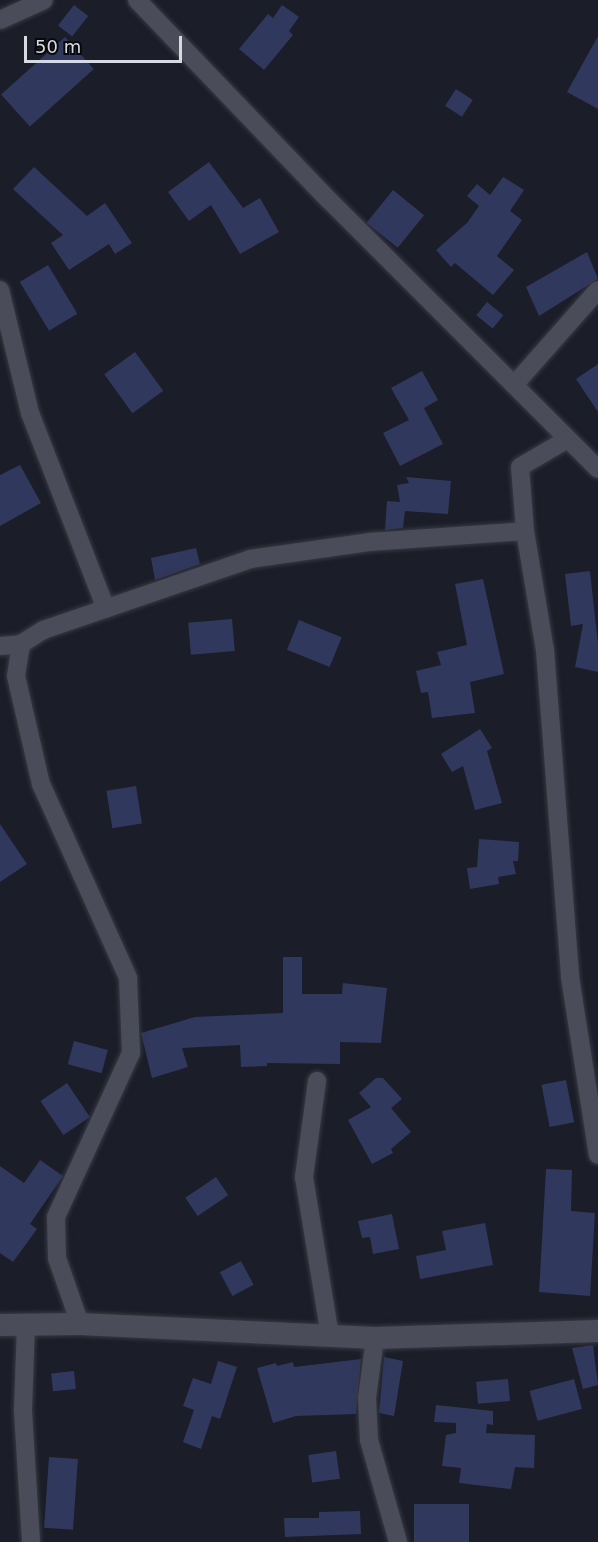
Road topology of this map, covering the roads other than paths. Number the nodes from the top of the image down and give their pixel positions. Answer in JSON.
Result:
{"nodes":[{"id":1,"x":44,"y":0,"type":"edge"},
{"id":2,"x":137,"y":0,"type":"edge"},
{"id":3,"x":0,"y":20,"type":"edge"},
{"id":4,"x":0,"y":290,"type":"edge"},
{"id":5,"x":598,"y":290,"type":"edge"},
{"id":6,"x":515,"y":384,"type":"junction"},
{"id":7,"x":566,"y":440,"type":"junction"},
{"id":8,"x":598,"y":469,"type":"edge"},
{"id":9,"x":525,"y":531,"type":"junction"},
{"id":10,"x":106,"y":609,"type":"junction"},
{"id":11,"x":21,"y":644,"type":"junction"},
{"id":12,"x":0,"y":646,"type":"edge"},
{"id":13,"x":317,"y":1081,"type":"dead end"},
{"id":14,"x":598,"y":1155,"type":"edge"},
{"id":15,"x":26,"y":1324,"type":"junction"},
{"id":16,"x":80,"y":1324,"type":"junction"},
{"id":17,"x":0,"y":1325,"type":"edge"},
{"id":18,"x":598,"y":1331,"type":"edge"},
{"id":19,"x":330,"y":1335,"type":"junction"},
{"id":20,"x":375,"y":1338,"type":"junction"},
{"id":21,"x":31,"y":1542,"type":"edge"},
{"id":22,"x":398,"y":1542,"type":"edge"}],
"edges":[{"from":1,"to":3,"type":"street"},
{"from":2,"to":6,"type":"street"},
{"from":4,"to":10,"type":"street"},
{"from":5,"to":6,"type":"street"},
{"from":6,"to":7,"type":"street"},
{"from":7,"to":8,"type":"street"},
{"from":7,"to":9,"type":"street"},
{"from":9,"to":10,"type":"street"},
{"from":9,"to":14,"type":"street"},
{"from":10,"to":11,"type":"street"},
{"from":11,"to":12,"type":"street"},
{"from":11,"to":16,"type":"street"},
{"from":13,"to":19,"type":"street"},
{"from":15,"to":16,"type":"street"},
{"from":15,"to":17,"type":"street"},
{"from":15,"to":21,"type":"street"},
{"from":16,"to":19,"type":"street"},
{"from":18,"to":20,"type":"street"},
{"from":19,"to":20,"type":"street"},
{"from":20,"to":22,"type":"street"}]}
